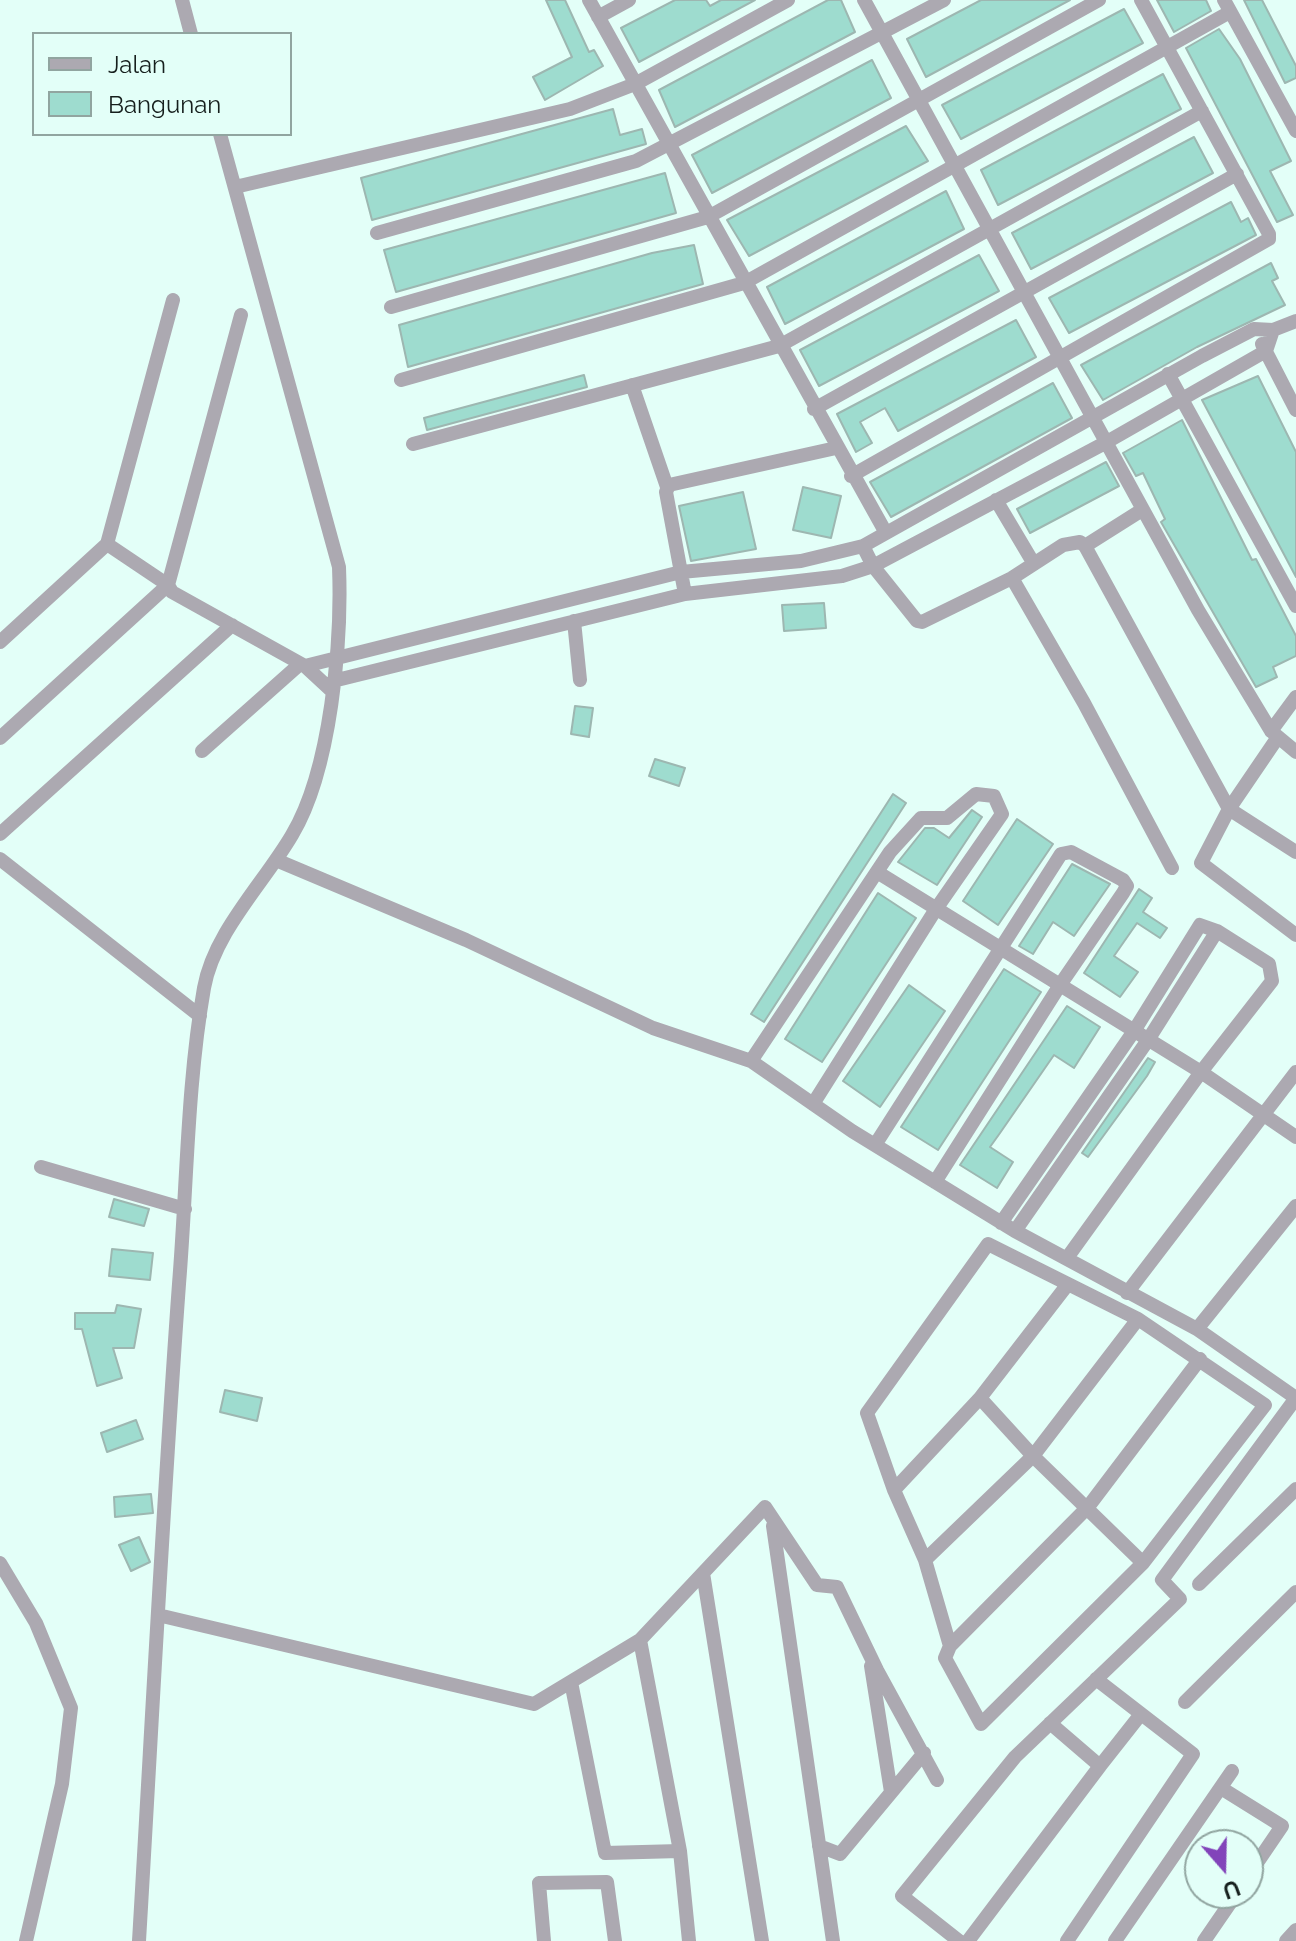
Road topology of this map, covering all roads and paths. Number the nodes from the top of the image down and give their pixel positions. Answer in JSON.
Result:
{"nodes":[{"id":1,"x":182,"y":0,"type":"edge"},
{"id":2,"x":589,"y":0,"type":"edge"},
{"id":3,"x":629,"y":0,"type":"edge"},
{"id":4,"x":788,"y":0,"type":"edge"},
{"id":5,"x":864,"y":0,"type":"edge"},
{"id":6,"x":944,"y":0,"type":"edge"},
{"id":7,"x":1099,"y":0,"type":"edge"},
{"id":8,"x":1141,"y":0,"type":"edge"},
{"id":9,"x":1227,"y":6,"type":"edge"},
{"id":10,"x":598,"y":17,"type":"junction"},
{"id":11,"x":190,"y":32,"type":"edge"},
{"id":12,"x":883,"y":33,"type":"junction"},
{"id":13,"x":1169,"y":50,"type":"junction"},
{"id":14,"x":635,"y":84,"type":"junction"},
{"id":15,"x":919,"y":99,"type":"junction"},
{"id":16,"x":1202,"y":111,"type":"junction"},
{"id":17,"x":1296,"y":131,"type":"edge"},
{"id":18,"x":221,"y":136,"type":"edge"},
{"id":19,"x":669,"y":146,"type":"junction"},
{"id":20,"x":955,"y":165,"type":"junction"},
{"id":21,"x":1237,"y":174,"type":"junction"},
{"id":22,"x":235,"y":187,"type":"junction"},
{"id":23,"x":708,"y":217,"type":"junction"},
{"id":24,"x":990,"y":228,"type":"junction"},
{"id":25,"x":377,"y":233,"type":"dead end"},
{"id":26,"x":744,"y":283,"type":"junction"},
{"id":27,"x":1024,"y":292,"type":"junction"},
{"id":28,"x":173,"y":300,"type":"dead end"},
{"id":29,"x":391,"y":307,"type":"dead end"},
{"id":30,"x":241,"y":315,"type":"dead end"},
{"id":31,"x":1296,"y":321,"type":"edge"},
{"id":32,"x":1254,"y":329,"type":"junction"},
{"id":33,"x":1273,"y":330,"type":"junction"},
{"id":34,"x":779,"y":346,"type":"junction"},
{"id":35,"x":1266,"y":351,"type":"junction"},
{"id":36,"x":1058,"y":358,"type":"junction"},
{"id":37,"x":1168,"y":374,"type":"junction"},
{"id":38,"x":401,"y":380,"type":"dead end"},
{"id":39,"x":632,"y":385,"type":"junction"},
{"id":40,"x":1182,"y":398,"type":"junction"},
{"id":41,"x":814,"y":409,"type":"junction"},
{"id":42,"x":1296,"y":410,"type":"edge"},
{"id":43,"x":1092,"y":418,"type":"junction"},
{"id":44,"x":1105,"y":443,"type":"junction"},
{"id":45,"x":413,"y":444,"type":"dead end"},
{"id":46,"x":836,"y":448,"type":"junction"},
{"id":47,"x":1009,"y":465,"type":"junction"},
{"id":48,"x":851,"y":476,"type":"junction"},
{"id":49,"x":667,"y":487,"type":"junction"},
{"id":50,"x":1021,"y":487,"type":"junction"},
{"id":51,"x":996,"y":500,"type":"junction"},
{"id":52,"x":1142,"y":510,"type":"junction"},
{"id":53,"x":886,"y":533,"type":"junction"},
{"id":54,"x":107,"y":544,"type":"junction"},
{"id":55,"x":863,"y":546,"type":"junction"},
{"id":56,"x":1085,"y":546,"type":"junction"},
{"id":57,"x":1034,"y":564,"type":"junction"},
{"id":58,"x":873,"y":566,"type":"junction"},
{"id":59,"x":681,"y":572,"type":"junction"},
{"id":60,"x":1012,"y":578,"type":"junction"},
{"id":61,"x":168,"y":585,"type":"junction"},
{"id":62,"x":685,"y":594,"type":"junction"},
{"id":63,"x":1296,"y":606,"type":"edge"},
{"id":64,"x":574,"y":621,"type":"junction"},
{"id":65,"x":232,"y":625,"type":"junction"},
{"id":66,"x":0,"y":642,"type":"edge"},
{"id":67,"x":340,"y":658,"type":"junction"},
{"id":68,"x":303,"y":665,"type":"junction"},
{"id":69,"x":580,"y":680,"type":"dead end"},
{"id":70,"x":332,"y":686,"type":"junction"},
{"id":71,"x":1296,"y":697,"type":"edge"},
{"id":72,"x":1274,"y":734,"type":"junction"},
{"id":73,"x":0,"y":738,"type":"edge"},
{"id":74,"x":202,"y":751,"type":"dead end"},
{"id":75,"x":1296,"y":752,"type":"edge"},
{"id":76,"x":1229,"y":809,"type":"junction"},
{"id":77,"x":0,"y":834,"type":"edge"},
{"id":78,"x":1296,"y":852,"type":"edge"},
{"id":79,"x":0,"y":859,"type":"edge"},
{"id":80,"x":276,"y":860,"type":"junction"},
{"id":81,"x":1172,"y":868,"type":"dead end"},
{"id":82,"x":877,"y":872,"type":"junction"},
{"id":83,"x":936,"y":909,"type":"junction"},
{"id":84,"x":1217,"y":931,"type":"junction"},
{"id":85,"x":1296,"y":935,"type":"edge"},
{"id":86,"x":999,"y":948,"type":"junction"},
{"id":87,"x":1060,"y":985,"type":"junction"},
{"id":88,"x":200,"y":1016,"type":"junction"},
{"id":89,"x":1134,"y":1031,"type":"junction"},
{"id":90,"x":1148,"y":1040,"type":"junction"},
{"id":91,"x":751,"y":1061,"type":"junction"},
{"id":92,"x":1201,"y":1072,"type":"junction"},
{"id":93,"x":1296,"y":1072,"type":"edge"},
{"id":94,"x":813,"y":1104,"type":"junction"},
{"id":95,"x":1264,"y":1115,"type":"junction"},
{"id":96,"x":1078,"y":1127,"type":"junction"},
{"id":97,"x":1296,"y":1137,"type":"edge"},
{"id":98,"x":875,"y":1145,"type":"junction"},
{"id":99,"x":41,"y":1167,"type":"dead end"},
{"id":100,"x":935,"y":1182,"type":"junction"},
{"id":101,"x":1296,"y":1206,"type":"edge"},
{"id":102,"x":185,"y":1209,"type":"junction"},
{"id":103,"x":1001,"y":1223,"type":"junction"},
{"id":104,"x":1015,"y":1231,"type":"junction"},
{"id":105,"x":1065,"y":1257,"type":"junction"},
{"id":106,"x":1086,"y":1269,"type":"junction"},
{"id":107,"x":1050,"y":1275,"type":"junction"},
{"id":108,"x":1071,"y":1285,"type":"junction"},
{"id":109,"x":1127,"y":1293,"type":"junction"},
{"id":110,"x":1138,"y":1319,"type":"junction"},
{"id":111,"x":1197,"y":1329,"type":"junction"},
{"id":112,"x":1200,"y":1359,"type":"junction"},
{"id":113,"x":980,"y":1398,"type":"junction"},
{"id":114,"x":1296,"y":1398,"type":"edge"},
{"id":115,"x":1033,"y":1456,"type":"junction"},
{"id":116,"x":1296,"y":1489,"type":"edge"},
{"id":117,"x":894,"y":1490,"type":"junction"},
{"id":118,"x":1088,"y":1507,"type":"junction"},
{"id":119,"x":772,"y":1519,"type":"junction"},
{"id":120,"x":925,"y":1560,"type":"junction"},
{"id":121,"x":0,"y":1563,"type":"edge"},
{"id":122,"x":1143,"y":1563,"type":"junction"},
{"id":123,"x":703,"y":1573,"type":"junction"},
{"id":124,"x":1199,"y":1584,"type":"dead end"},
{"id":125,"x":1296,"y":1592,"type":"edge"},
{"id":126,"x":158,"y":1615,"type":"junction"},
{"id":127,"x":640,"y":1640,"type":"junction"},
{"id":128,"x":950,"y":1646,"type":"junction"},
{"id":129,"x":869,"y":1654,"type":"junction"},
{"id":130,"x":1096,"y":1679,"type":"junction"},
{"id":131,"x":571,"y":1682,"type":"junction"},
{"id":132,"x":1185,"y":1702,"type":"dead end"},
{"id":133,"x":1141,"y":1714,"type":"junction"},
{"id":134,"x":1050,"y":1723,"type":"junction"},
{"id":135,"x":924,"y":1753,"type":"junction"},
{"id":136,"x":1100,"y":1766,"type":"junction"},
{"id":137,"x":1232,"y":1771,"type":"dead end"},
{"id":138,"x":937,"y":1780,"type":"dead end"},
{"id":139,"x":1221,"y":1788,"type":"junction"},
{"id":140,"x":891,"y":1792,"type":"junction"},
{"id":141,"x":819,"y":1846,"type":"junction"},
{"id":142,"x":680,"y":1851,"type":"junction"},
{"id":143,"x":1264,"y":1852,"type":"edge"},
{"id":144,"x":1226,"y":1909,"type":"edge"},
{"id":145,"x":1296,"y":1930,"type":"edge"},
{"id":146,"x":26,"y":1941,"type":"edge"},
{"id":147,"x":139,"y":1941,"type":"edge"},
{"id":148,"x":544,"y":1941,"type":"edge"},
{"id":149,"x":615,"y":1941,"type":"edge"},
{"id":150,"x":689,"y":1941,"type":"edge"},
{"id":151,"x":762,"y":1941,"type":"edge"},
{"id":152,"x":833,"y":1941,"type":"edge"},
{"id":153,"x":959,"y":1941,"type":"edge"},
{"id":154,"x":968,"y":1941,"type":"edge"},
{"id":155,"x":1067,"y":1941,"type":"edge"},
{"id":156,"x":1115,"y":1941,"type":"edge"},
{"id":157,"x":1204,"y":1941,"type":"edge"},
{"id":158,"x":1286,"y":1941,"type":"edge"}],
"edges":[{"from":1,"to":11,"type":"street"},
{"from":2,"to":10,"type":"street"},
{"from":3,"to":10,"type":"street"},
{"from":4,"to":14,"type":"street"},
{"from":5,"to":12,"type":"street"},
{"from":6,"to":12,"type":"street"},
{"from":7,"to":15,"type":"street"},
{"from":8,"to":13,"type":"street"},
{"from":9,"to":13,"type":"street"},
{"from":9,"to":17,"type":"street"},
{"from":10,"to":14,"type":"street"},
{"from":12,"to":15,"type":"street"},
{"from":12,"to":19,"type":"street"},
{"from":13,"to":16,"type":"street"},
{"from":13,"to":20,"type":"street"},
{"from":14,"to":19,"type":"street"},
{"from":14,"to":22,"type":"street"},
{"from":15,"to":20,"type":"street"},
{"from":15,"to":23,"type":"street"},
{"from":16,"to":21,"type":"street"},
{"from":16,"to":24,"type":"street"},
{"from":18,"to":22,"type":"street"},
{"from":19,"to":23,"type":"street"},
{"from":19,"to":25,"type":"street"},
{"from":20,"to":24,"type":"street"},
{"from":20,"to":26,"type":"street"},
{"from":21,"to":27,"type":"street"},
{"from":21,"to":36,"type":"street"},
{"from":22,"to":67,"type":"street"},
{"from":23,"to":26,"type":"street"},
{"from":23,"to":29,"type":"street"},
{"from":24,"to":27,"type":"street"},
{"from":24,"to":34,"type":"street"},
{"from":26,"to":34,"type":"street"},
{"from":26,"to":38,"type":"street"},
{"from":27,"to":36,"type":"street"},
{"from":27,"to":41,"type":"street"},
{"from":28,"to":54,"type":"street"},
{"from":30,"to":61,"type":"street"},
{"from":31,"to":33,"type":"street"},
{"from":32,"to":33,"type":"street"},
{"from":32,"to":35,"type":"street"},
{"from":32,"to":37,"type":"street"},
{"from":33,"to":35,"type":"street"},
{"from":34,"to":39,"type":"street"},
{"from":34,"to":41,"type":"street"},
{"from":35,"to":40,"type":"street"},
{"from":35,"to":42,"type":"street"},
{"from":36,"to":43,"type":"street"},
{"from":36,"to":48,"type":"street"},
{"from":37,"to":40,"type":"street"},
{"from":37,"to":43,"type":"street"},
{"from":39,"to":45,"type":"street"},
{"from":39,"to":49,"type":"street"},
{"from":40,"to":44,"type":"street"},
{"from":40,"to":63,"type":"street"},
{"from":41,"to":46,"type":"street"},
{"from":43,"to":44,"type":"street"},
{"from":43,"to":47,"type":"street"},
{"from":44,"to":50,"type":"street"},
{"from":44,"to":52,"type":"street"},
{"from":46,"to":48,"type":"street"},
{"from":46,"to":49,"type":"street"},
{"from":47,"to":50,"type":"street"},
{"from":47,"to":53,"type":"street"},
{"from":48,"to":53,"type":"street"},
{"from":49,"to":59,"type":"street"},
{"from":50,"to":51,"type":"street"},
{"from":51,"to":57,"type":"street"},
{"from":51,"to":58,"type":"street"},
{"from":52,"to":56,"type":"street"},
{"from":52,"to":72,"type":"street"},
{"from":53,"to":55,"type":"street"},
{"from":54,"to":61,"type":"street"},
{"from":54,"to":66,"type":"street"},
{"from":55,"to":58,"type":"street"},
{"from":55,"to":59,"type":"street"},
{"from":56,"to":57,"type":"street"},
{"from":56,"to":76,"type":"street"},
{"from":57,"to":60,"type":"street"},
{"from":58,"to":60,"type":"street"},
{"from":58,"to":62,"type":"street"},
{"from":59,"to":62,"type":"street"},
{"from":59,"to":67,"type":"street"},
{"from":60,"to":81,"type":"street"},
{"from":61,"to":65,"type":"street"},
{"from":61,"to":73,"type":"street"},
{"from":62,"to":64,"type":"street"},
{"from":64,"to":69,"type":"street"},
{"from":64,"to":70,"type":"street"},
{"from":65,"to":68,"type":"street"},
{"from":65,"to":77,"type":"street"},
{"from":67,"to":68,"type":"street"},
{"from":67,"to":70,"type":"street"},
{"from":68,"to":70,"type":"street"},
{"from":68,"to":74,"type":"street"},
{"from":70,"to":80,"type":"street"},
{"from":71,"to":72,"type":"street"},
{"from":72,"to":75,"type":"street"},
{"from":72,"to":76,"type":"street"},
{"from":76,"to":78,"type":"street"},
{"from":76,"to":85,"type":"street"},
{"from":79,"to":88,"type":"street"},
{"from":80,"to":88,"type":"street"},
{"from":80,"to":91,"type":"street"},
{"from":82,"to":83,"type":"street"},
{"from":82,"to":83,"type":"street"},
{"from":82,"to":91,"type":"street"},
{"from":83,"to":86,"type":"street"},
{"from":83,"to":94,"type":"street"},
{"from":84,"to":89,"type":"street"},
{"from":84,"to":90,"type":"street"},
{"from":84,"to":92,"type":"street"},
{"from":86,"to":87,"type":"street"},
{"from":86,"to":87,"type":"street"},
{"from":86,"to":98,"type":"street"},
{"from":87,"to":89,"type":"street"},
{"from":87,"to":100,"type":"street"},
{"from":88,"to":102,"type":"street"},
{"from":89,"to":90,"type":"street"},
{"from":89,"to":96,"type":"street"},
{"from":90,"to":92,"type":"street"},
{"from":90,"to":96,"type":"street"},
{"from":91,"to":94,"type":"street"},
{"from":92,"to":95,"type":"street"},
{"from":92,"to":105,"type":"street"},
{"from":93,"to":95,"type":"street"},
{"from":94,"to":98,"type":"street"},
{"from":95,"to":97,"type":"street"},
{"from":95,"to":109,"type":"street"},
{"from":96,"to":103,"type":"street"},
{"from":96,"to":104,"type":"street"},
{"from":98,"to":100,"type":"street"},
{"from":99,"to":102,"type":"street"},
{"from":100,"to":103,"type":"street"},
{"from":101,"to":111,"type":"street"},
{"from":102,"to":126,"type":"street"},
{"from":103,"to":104,"type":"street"},
{"from":104,"to":105,"type":"street"},
{"from":105,"to":106,"type":"street"},
{"from":105,"to":107,"type":"street"},
{"from":106,"to":108,"type":"street"},
{"from":106,"to":109,"type":"street"},
{"from":107,"to":108,"type":"street"},
{"from":107,"to":117,"type":"street"},
{"from":108,"to":110,"type":"street"},
{"from":108,"to":113,"type":"street"},
{"from":109,"to":111,"type":"street"},
{"from":110,"to":112,"type":"street"},
{"from":110,"to":115,"type":"street"},
{"from":111,"to":114,"type":"street"},
{"from":112,"to":118,"type":"street"},
{"from":112,"to":122,"type":"street"},
{"from":113,"to":115,"type":"street"},
{"from":113,"to":117,"type":"street"},
{"from":114,"to":130,"type":"street"},
{"from":115,"to":118,"type":"street"},
{"from":115,"to":120,"type":"street"},
{"from":116,"to":124,"type":"street"},
{"from":117,"to":120,"type":"street"},
{"from":118,"to":122,"type":"street"},
{"from":118,"to":128,"type":"street"},
{"from":119,"to":123,"type":"street"},
{"from":119,"to":129,"type":"street"},
{"from":119,"to":141,"type":"street"},
{"from":120,"to":128,"type":"street"},
{"from":121,"to":146,"type":"street"},
{"from":122,"to":128,"type":"street"},
{"from":123,"to":127,"type":"street"},
{"from":123,"to":151,"type":"street"},
{"from":125,"to":132,"type":"street"},
{"from":126,"to":131,"type":"street"},
{"from":126,"to":147,"type":"street"},
{"from":127,"to":131,"type":"street"},
{"from":127,"to":142,"type":"street"},
{"from":129,"to":135,"type":"street"},
{"from":129,"to":140,"type":"street"},
{"from":130,"to":133,"type":"street"},
{"from":130,"to":134,"type":"street"},
{"from":131,"to":142,"type":"street"},
{"from":133,"to":136,"type":"street"},
{"from":133,"to":155,"type":"street"},
{"from":134,"to":136,"type":"street"},
{"from":134,"to":153,"type":"street"},
{"from":135,"to":138,"type":"street"},
{"from":135,"to":140,"type":"street"},
{"from":136,"to":154,"type":"street"},
{"from":137,"to":139,"type":"street"},
{"from":139,"to":143,"type":"street"},
{"from":139,"to":156,"type":"street"},
{"from":140,"to":141,"type":"street"},
{"from":141,"to":152,"type":"street"},
{"from":142,"to":150,"type":"street"},
{"from":144,"to":157,"type":"street"},
{"from":145,"to":158,"type":"street"},
{"from":148,"to":149,"type":"street"}]}
